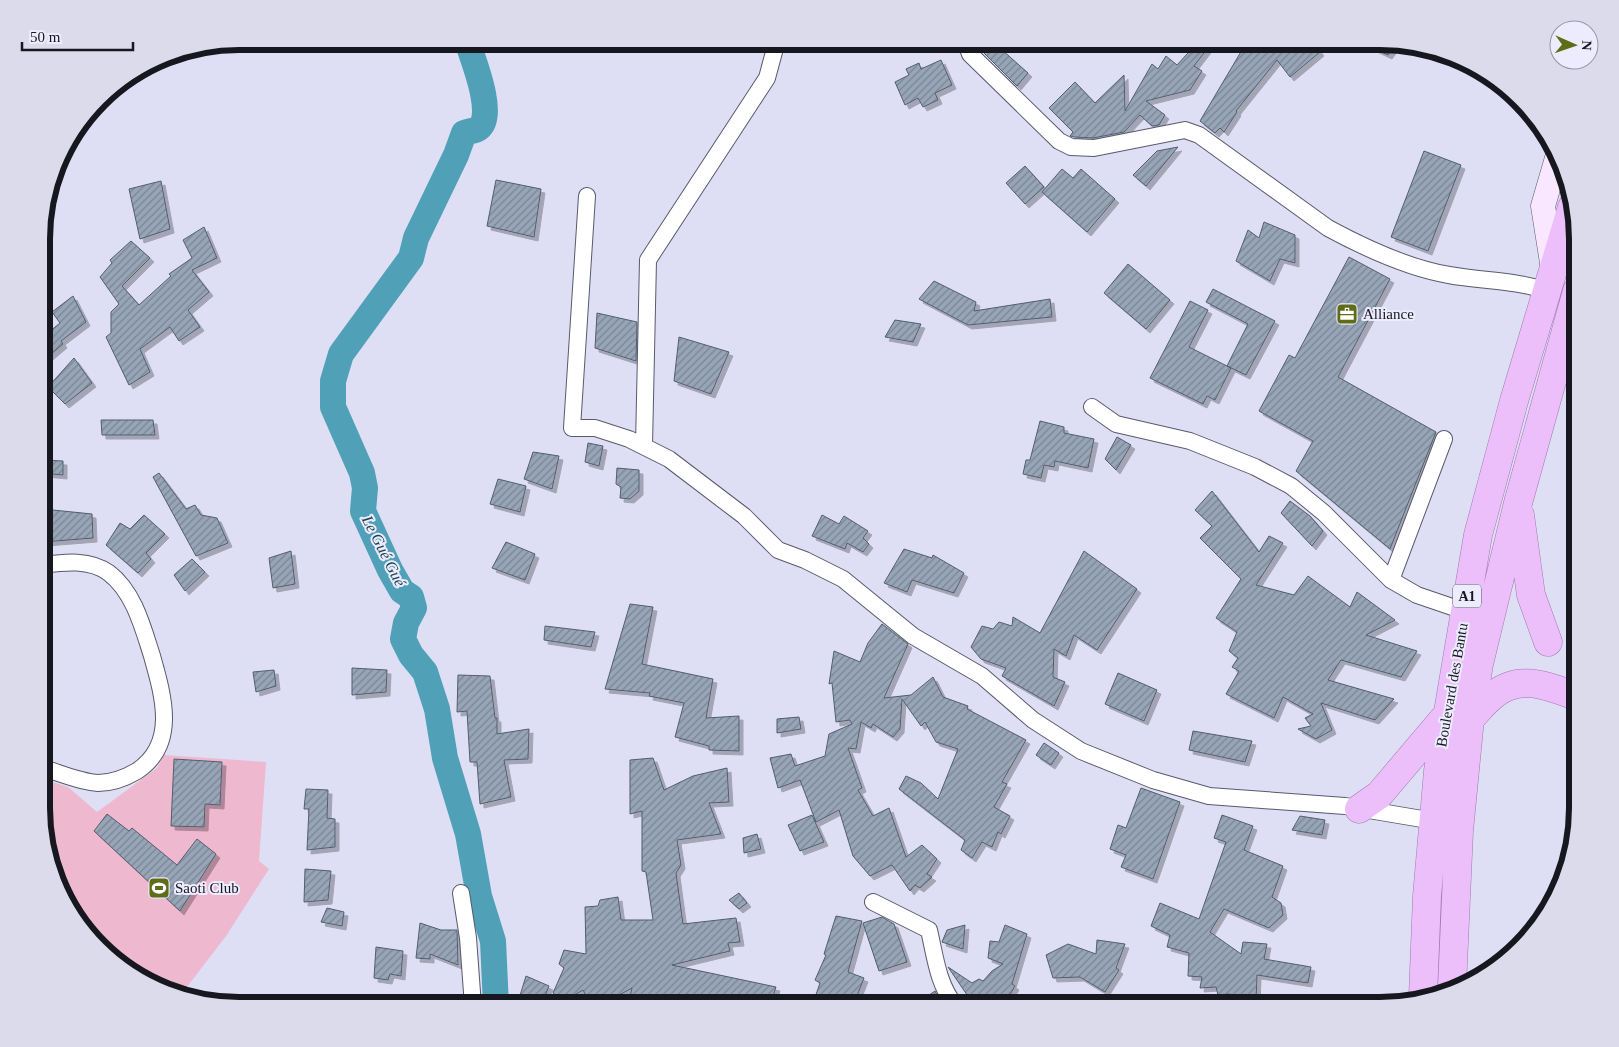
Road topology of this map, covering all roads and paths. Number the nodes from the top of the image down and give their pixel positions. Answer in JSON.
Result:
{"nodes":[{"id":1,"x":775,"y":50,"type":"edge"},
{"id":2,"x":968,"y":50,"type":"edge"},
{"id":3,"x":1554,"y":165,"type":"edge"},
{"id":4,"x":587,"y":196,"type":"dead end"},
{"id":5,"x":1568,"y":221,"type":"edge"},
{"id":6,"x":1550,"y":280,"type":"junction"},
{"id":7,"x":1569,"y":320,"type":"edge"},
{"id":8,"x":1092,"y":407,"type":"dead end"},
{"id":9,"x":1444,"y":439,"type":"dead end"},
{"id":10,"x":644,"y":445,"type":"junction"},
{"id":11,"x":1518,"y":503,"type":"junction"},
{"id":12,"x":50,"y":564,"type":"edge"},
{"id":13,"x":1390,"y":580,"type":"junction"},
{"id":14,"x":1464,"y":611,"type":"junction"},
{"id":15,"x":1548,"y":642,"type":"dead end"},
{"id":16,"x":1569,"y":694,"type":"edge"},
{"id":17,"x":1458,"y":717,"type":"junction"},
{"id":18,"x":50,"y":770,"type":"edge"},
{"id":19,"x":1359,"y":809,"type":"junction"},
{"id":20,"x":1434,"y":821,"type":"junction"},
{"id":21,"x":462,"y":892,"type":"dead end"},
{"id":22,"x":873,"y":902,"type":"dead end"},
{"id":23,"x":1452,"y":983,"type":"edge"},
{"id":24,"x":1423,"y":992,"type":"edge"},
{"id":25,"x":472,"y":997,"type":"edge"},
{"id":26,"x":949,"y":997,"type":"edge"}],
"edges":[{"from":1,"to":10,"type":"street"},
{"from":2,"to":6,"type":"street"},
{"from":3,"to":6,"type":"main road"},
{"from":4,"to":10,"type":"street"},
{"from":5,"to":6,"type":"highway","name":"Boulevard des Bantu","number":"A1"},
{"from":6,"to":14,"type":"highway","name":"Boulevard des Bantu","number":"A1"},
{"from":7,"to":11,"type":"highway","name":"Boulevard des Bantu","number":"A1"},
{"from":8,"to":13,"type":"street"},
{"from":9,"to":13,"type":"street"},
{"from":10,"to":19,"type":"street"},
{"from":11,"to":15,"type":"highway"},
{"from":11,"to":17,"type":"highway","name":"Boulevard des Bantu","number":"A1"},
{"from":12,"to":18,"type":"street"},
{"from":13,"to":14,"type":"street"},
{"from":14,"to":17,"type":"highway","name":"Boulevard des Bantu","number":"A1"},
{"from":16,"to":17,"type":"highway"},
{"from":17,"to":19,"type":"highway"},
{"from":17,"to":20,"type":"highway","name":"Boulevard des Bantu","number":"A1"},
{"from":17,"to":23,"type":"highway","name":"Boulevard des Bantu","number":"A1"},
{"from":19,"to":20,"type":"street"},
{"from":20,"to":24,"type":"highway","name":"Boulevard des Bantu","number":"A1"},
{"from":21,"to":25,"type":"street"},
{"from":22,"to":26,"type":"street"}]}
